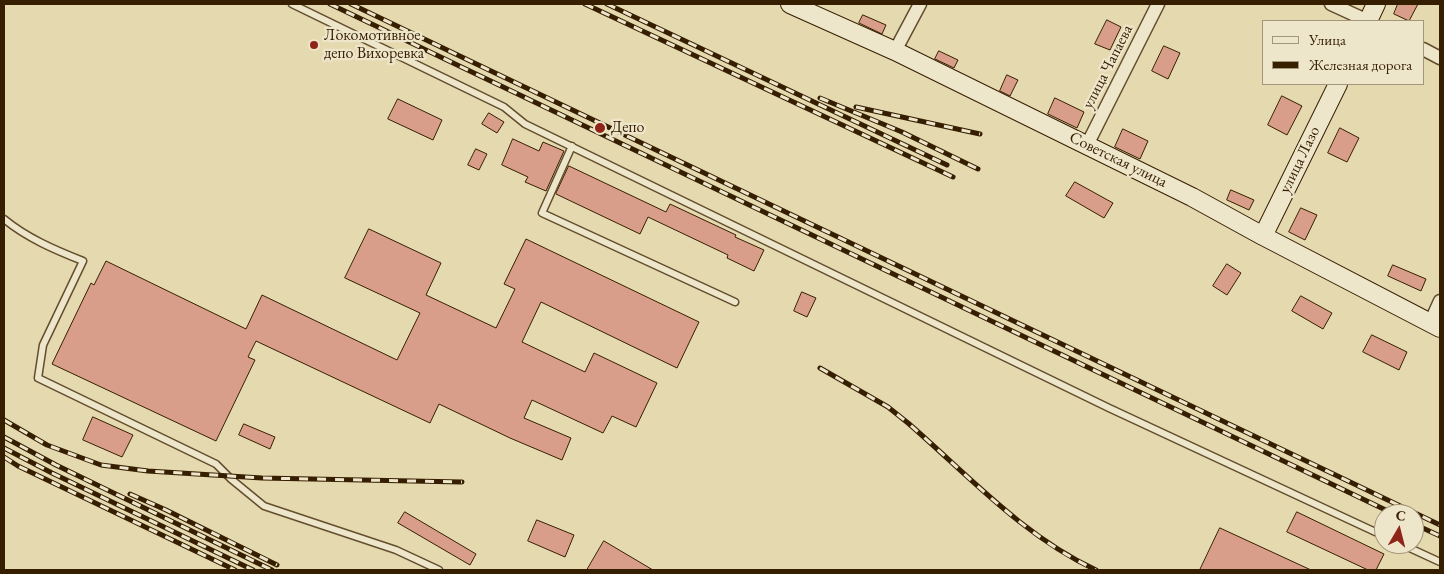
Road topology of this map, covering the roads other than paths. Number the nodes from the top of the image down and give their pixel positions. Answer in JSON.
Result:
{"nodes":[{"id":1,"x":292,"y":4,"type":"edge"},
{"id":2,"x":790,"y":4,"type":"edge"},
{"id":3,"x":920,"y":4,"type":"edge"},
{"id":4,"x":1158,"y":4,"type":"edge"},
{"id":5,"x":1331,"y":4,"type":"edge"},
{"id":6,"x":1376,"y":4,"type":"edge"},
{"id":7,"x":1366,"y":20,"type":"edge"},
{"id":8,"x":1368,"y":20,"type":"edge"},
{"id":9,"x":1424,"y":50,"type":"edge"},
{"id":10,"x":895,"y":51,"type":"junction"},
{"id":11,"x":1440,"y":58,"type":"edge"},
{"id":12,"x":1338,"y":85,"type":"edge"},
{"id":13,"x":1087,"y":145,"type":"junction"},
{"id":14,"x":572,"y":146,"type":"junction"},
{"id":15,"x":4,"y":219,"type":"edge"},
{"id":16,"x":1263,"y":236,"type":"junction"},
{"id":17,"x":1440,"y":301,"type":"edge"},
{"id":18,"x":735,"y":302,"type":"dead end"},
{"id":19,"x":1435,"y":325,"type":"edge"},
{"id":20,"x":1374,"y":531,"type":"edge"},
{"id":21,"x":1423,"y":554,"type":"edge"},
{"id":22,"x":1440,"y":562,"type":"edge"},
{"id":23,"x":439,"y":570,"type":"edge"}],
"edges":[{"from":1,"to":14,"type":"lane"},
{"from":2,"to":10,"type":"street","name":"Советская улица"},
{"from":3,"to":10,"type":"street"},
{"from":4,"to":13,"type":"street","name":"улица Чапаева"},
{"from":5,"to":7,"type":"street"},
{"from":6,"to":8,"type":"street"},
{"from":9,"to":11,"type":"street"},
{"from":10,"to":13,"type":"street","name":"Советская улица"},
{"from":12,"to":16,"type":"street","name":"улица Лазо"},
{"from":13,"to":16,"type":"street","name":"Советская улица"},
{"from":14,"to":18,"type":"lane"},
{"from":14,"to":20,"type":"lane"},
{"from":15,"to":23,"type":"lane"},
{"from":16,"to":19,"type":"street","name":"Советская улица"},
{"from":17,"to":19,"type":"street"},
{"from":21,"to":22,"type":"lane"}]}
